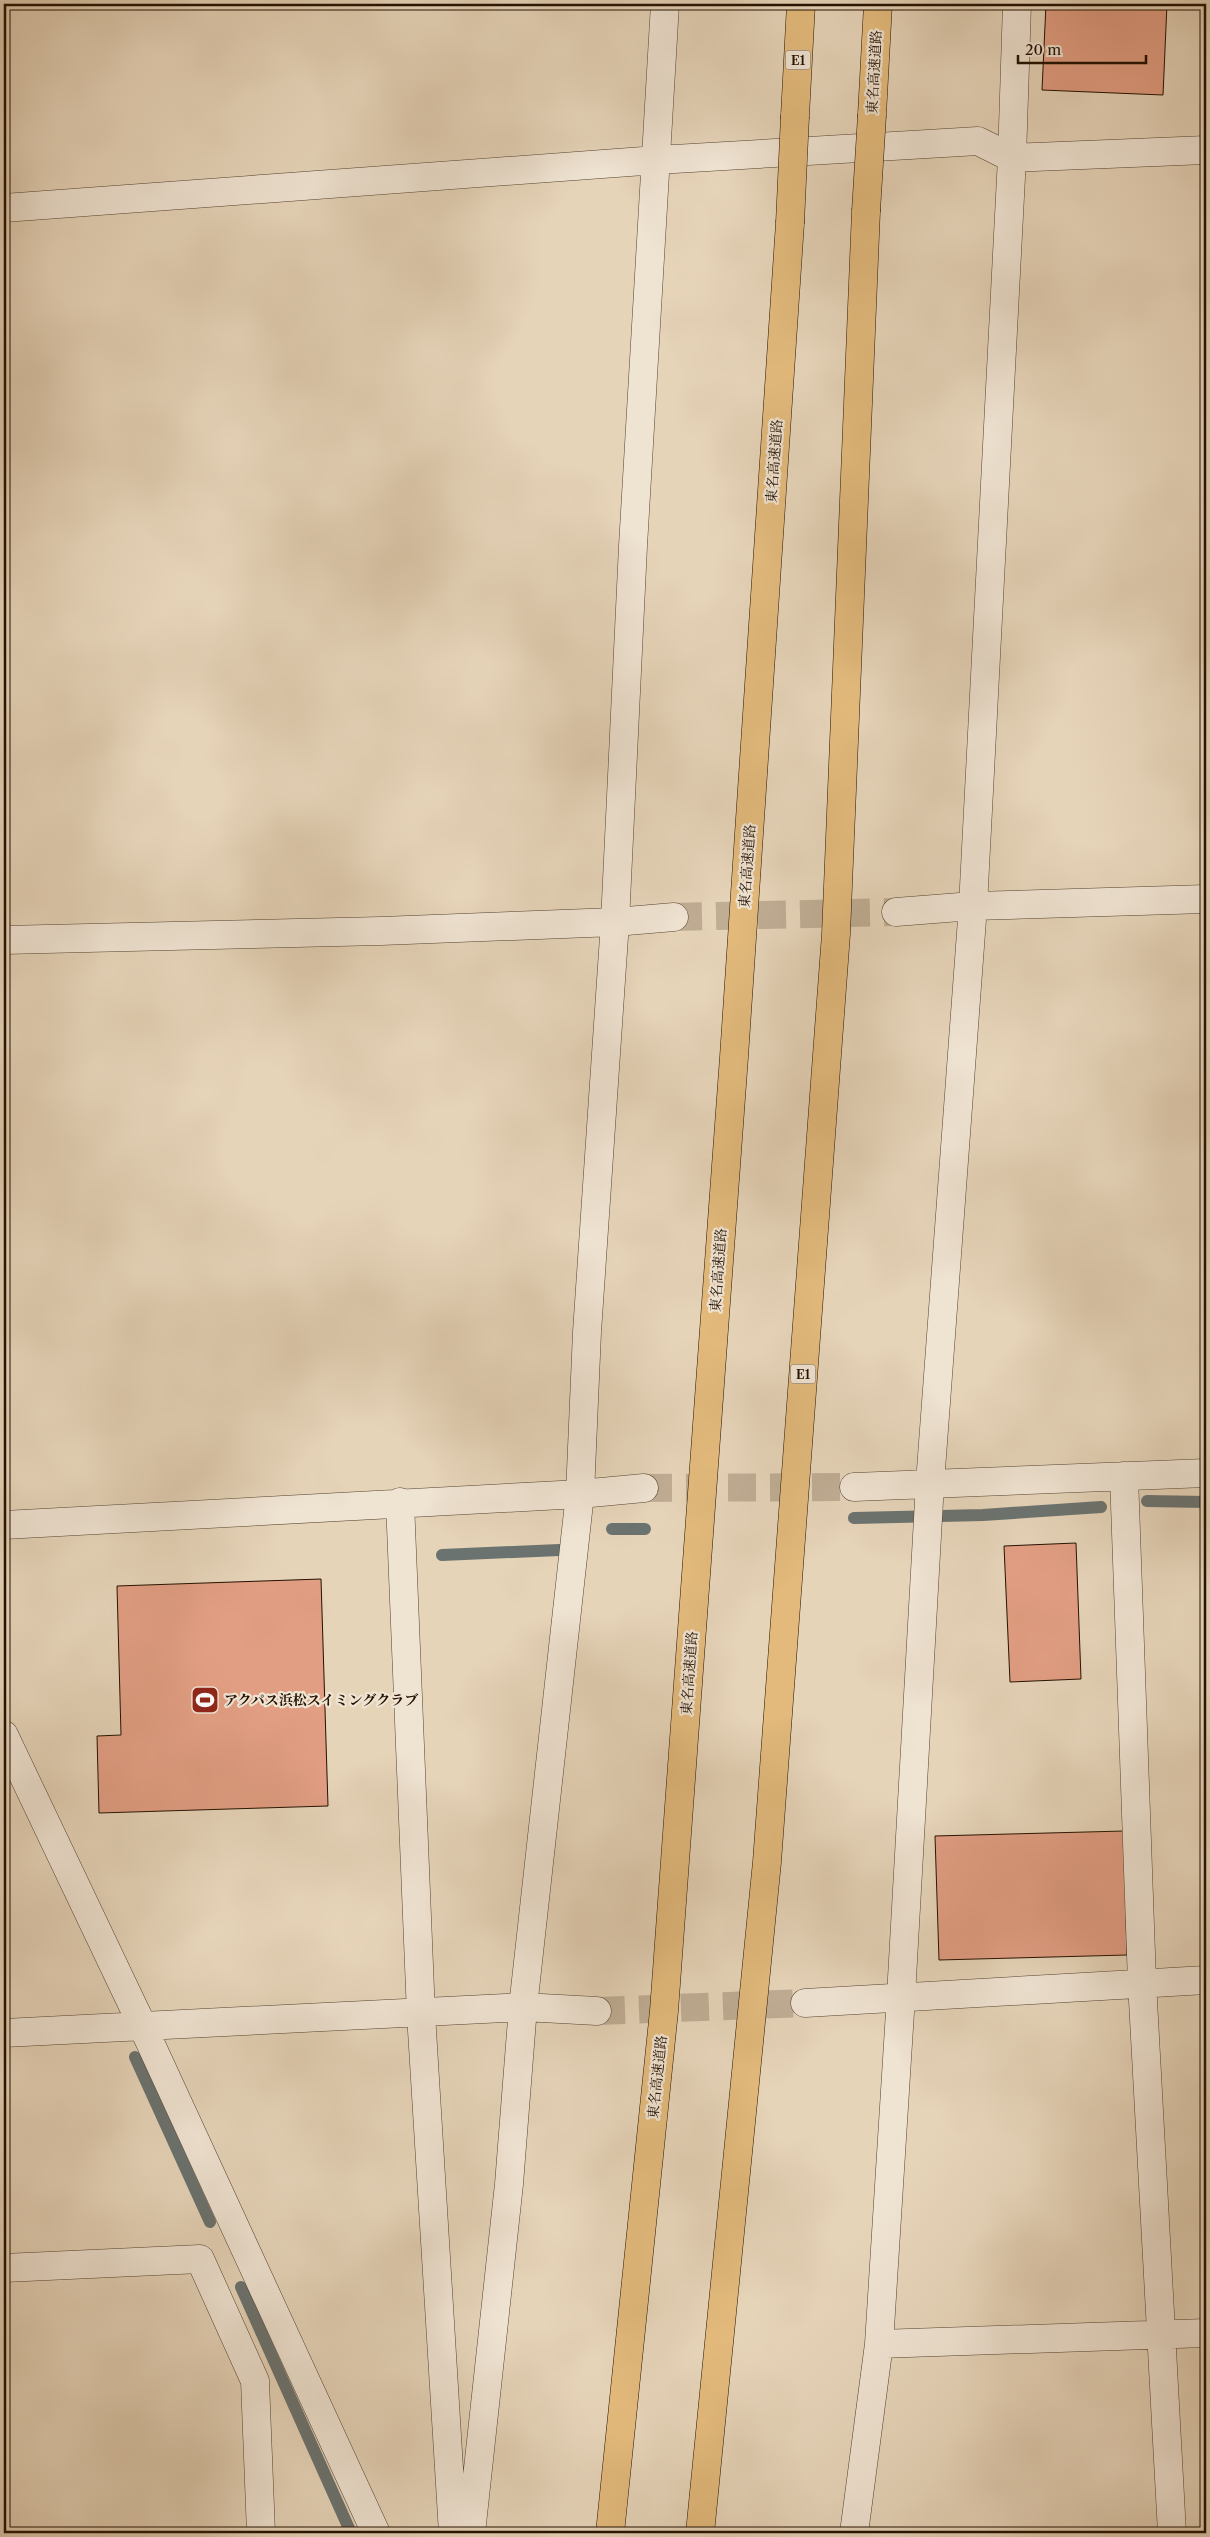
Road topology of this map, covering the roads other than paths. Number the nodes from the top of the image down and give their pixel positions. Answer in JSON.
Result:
{"nodes":[{"id":1,"x":665,"y":4,"type":"edge"},
{"id":2,"x":801,"y":4,"type":"edge"},
{"id":3,"x":878,"y":4,"type":"edge"},
{"id":4,"x":1017,"y":4,"type":"edge"},
{"id":5,"x":1206,"y":150,"type":"edge"},
{"id":6,"x":1012,"y":158,"type":"junction"},
{"id":7,"x":657,"y":160,"type":"junction"},
{"id":8,"x":4,"y":208,"type":"edge"},
{"id":9,"x":1206,"y":898,"type":"edge"},
{"id":10,"x":973,"y":906,"type":"junction"},
{"id":11,"x":896,"y":912,"type":"tunnel mouth"},
{"id":12,"x":674,"y":916,"type":"tunnel mouth"},
{"id":13,"x":615,"y":922,"type":"junction"},
{"id":14,"x":4,"y":940,"type":"edge"},
{"id":15,"x":1206,"y":1473,"type":"edge"},
{"id":16,"x":1124,"y":1476,"type":"junction"},
{"id":17,"x":930,"y":1483,"type":"junction"},
{"id":18,"x":854,"y":1487,"type":"tunnel mouth"},
{"id":19,"x":644,"y":1488,"type":"tunnel mouth"},
{"id":20,"x":580,"y":1494,"type":"junction"},
{"id":21,"x":400,"y":1502,"type":"junction"},
{"id":22,"x":4,"y":1525,"type":"edge"},
{"id":23,"x":4,"y":1735,"type":"edge"},
{"id":24,"x":1206,"y":1980,"type":"edge"},
{"id":25,"x":1142,"y":1982,"type":"junction"},
{"id":26,"x":901,"y":1996,"type":"junction"},
{"id":27,"x":805,"y":2003,"type":"tunnel mouth"},
{"id":28,"x":523,"y":2007,"type":"junction"},
{"id":29,"x":597,"y":2011,"type":"tunnel mouth"},
{"id":30,"x":421,"y":2014,"type":"junction"},
{"id":31,"x":142,"y":2025,"type":"junction"},
{"id":32,"x":4,"y":2033,"type":"edge"},
{"id":33,"x":4,"y":2268,"type":"edge"},
{"id":34,"x":1206,"y":2333,"type":"edge"},
{"id":35,"x":1162,"y":2335,"type":"junction"},
{"id":36,"x":878,"y":2344,"type":"junction"},
{"id":37,"x":261,"y":2533,"type":"edge"},
{"id":38,"x":376,"y":2533,"type":"edge"},
{"id":39,"x":453,"y":2533,"type":"edge"},
{"id":40,"x":471,"y":2533,"type":"edge"},
{"id":41,"x":610,"y":2533,"type":"edge"},
{"id":42,"x":700,"y":2533,"type":"edge"},
{"id":43,"x":854,"y":2533,"type":"edge"},
{"id":44,"x":1172,"y":2533,"type":"edge"}],
"edges":[{"from":1,"to":7,"type":"street"},
{"from":2,"to":41,"type":"highway","name":"東名高速道路","number":"E1","bridge":true},
{"from":3,"to":42,"type":"highway","name":"東名高速道路","number":"E1","bridge":true},
{"from":4,"to":6,"type":"street"},
{"from":5,"to":6,"type":"street"},
{"from":6,"to":7,"type":"street"},
{"from":6,"to":10,"type":"street"},
{"from":7,"to":8,"type":"street"},
{"from":7,"to":13,"type":"street"},
{"from":9,"to":10,"type":"street"},
{"from":10,"to":11,"type":"street"},
{"from":10,"to":17,"type":"street"},
{"from":12,"to":13,"type":"street"},
{"from":13,"to":14,"type":"street"},
{"from":13,"to":20,"type":"street"},
{"from":15,"to":16,"type":"street"},
{"from":16,"to":17,"type":"street"},
{"from":16,"to":25,"type":"street"},
{"from":17,"to":18,"type":"street"},
{"from":17,"to":26,"type":"street"},
{"from":19,"to":20,"type":"street"},
{"from":20,"to":21,"type":"street"},
{"from":20,"to":28,"type":"street"},
{"from":21,"to":22,"type":"street"},
{"from":21,"to":30,"type":"street"},
{"from":23,"to":31,"type":"street"},
{"from":24,"to":25,"type":"street"},
{"from":25,"to":26,"type":"street"},
{"from":25,"to":35,"type":"street"},
{"from":26,"to":27,"type":"street"},
{"from":26,"to":36,"type":"street"},
{"from":28,"to":29,"type":"street"},
{"from":28,"to":30,"type":"street"},
{"from":28,"to":40,"type":"street"},
{"from":30,"to":31,"type":"street"},
{"from":30,"to":39,"type":"street"},
{"from":31,"to":32,"type":"street"},
{"from":31,"to":38,"type":"street"},
{"from":33,"to":37,"type":"street"},
{"from":34,"to":35,"type":"street"},
{"from":35,"to":36,"type":"street"},
{"from":35,"to":44,"type":"street"},
{"from":36,"to":43,"type":"street"}]}
